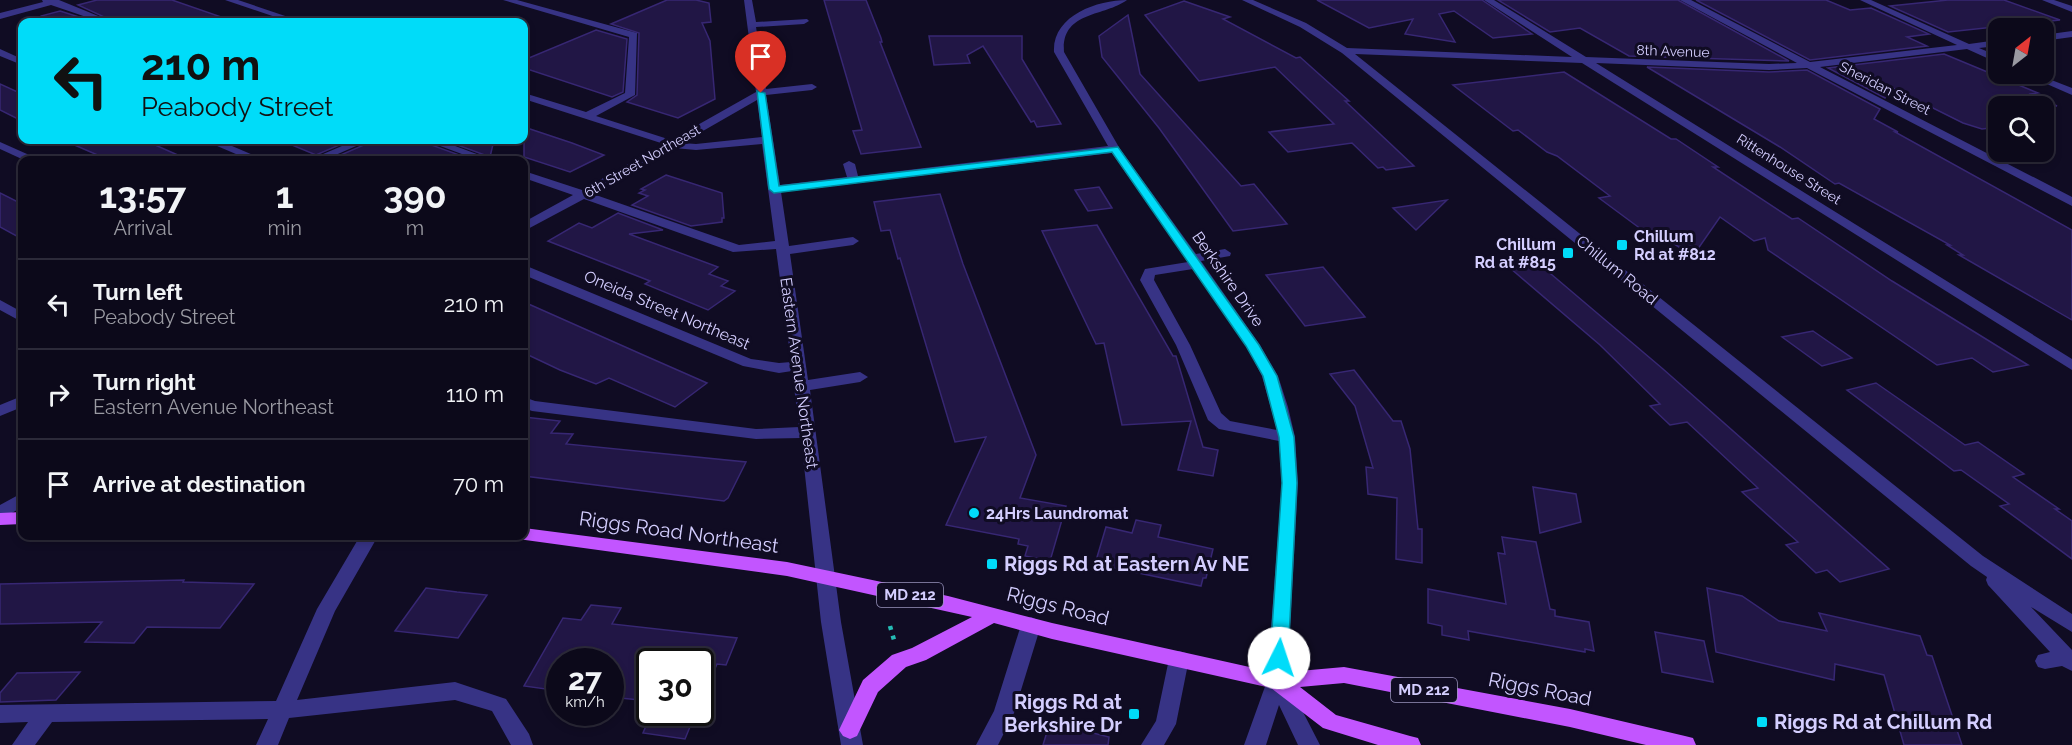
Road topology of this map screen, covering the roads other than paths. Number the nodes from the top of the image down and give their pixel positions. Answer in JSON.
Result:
{"nodes":[{"id":1,"x":229,"y":0,"type":"edge"},
{"id":2,"x":507,"y":0,"type":"edge"},
{"id":3,"x":748,"y":0,"type":"edge"},
{"id":4,"x":1123,"y":0,"type":"edge"},
{"id":5,"x":1246,"y":0,"type":"edge"},
{"id":6,"x":1488,"y":0,"type":"edge"},
{"id":7,"x":1683,"y":0,"type":"edge"},
{"id":8,"x":1864,"y":0,"type":"edge"},
{"id":9,"x":2046,"y":0,"type":"edge"},
{"id":10,"x":52,"y":1,"type":"edge"},
{"id":11,"x":2072,"y":9,"type":"edge"},
{"id":12,"x":0,"y":16,"type":"edge"},
{"id":13,"x":97,"y":18,"type":"edge"},
{"id":14,"x":285,"y":18,"type":"edge"},
{"id":15,"x":804,"y":21,"type":"dead end"},
{"id":16,"x":752,"y":25,"type":"junction"},
{"id":17,"x":2072,"y":34,"type":"edge"},
{"id":18,"x":2054,"y":36,"type":"edge"},
{"id":19,"x":1988,"y":44,"type":"edge"},
{"id":20,"x":1969,"y":47,"type":"junction"},
{"id":21,"x":1345,"y":51,"type":"junction"},
{"id":22,"x":0,"y":52,"type":"edge"},
{"id":23,"x":1988,"y":56,"type":"edge"},
{"id":24,"x":18,"y":60,"type":"edge"},
{"id":25,"x":1587,"y":61,"type":"junction"},
{"id":26,"x":1809,"y":65,"type":"junction"},
{"id":27,"x":2053,"y":84,"type":"edge"},
{"id":28,"x":812,"y":87,"type":"dead end"},
{"id":29,"x":2072,"y":92,"type":"edge"},
{"id":30,"x":761,"y":93,"type":"junction"},
{"id":31,"x":528,"y":97,"type":"edge"},
{"id":32,"x":587,"y":116,"type":"junction"},
{"id":33,"x":768,"y":140,"type":"junction"},
{"id":34,"x":219,"y":144,"type":"edge"},
{"id":35,"x":354,"y":144,"type":"edge"},
{"id":36,"x":442,"y":144,"type":"edge"},
{"id":37,"x":673,"y":144,"type":"junction"},
{"id":38,"x":0,"y":145,"type":"edge"},
{"id":39,"x":1114,"y":149,"type":"junction"},
{"id":40,"x":23,"y":156,"type":"edge"},
{"id":41,"x":249,"y":156,"type":"edge"},
{"id":42,"x":325,"y":156,"type":"edge"},
{"id":43,"x":476,"y":156,"type":"edge"},
{"id":44,"x":849,"y":164,"type":"dead end"},
{"id":45,"x":528,"y":175,"type":"edge"},
{"id":46,"x":854,"y":180,"type":"junction"},
{"id":47,"x":774,"y":189,"type":"junction"},
{"id":48,"x":583,"y":195,"type":"junction"},
{"id":49,"x":2072,"y":202,"type":"edge"},
{"id":50,"x":528,"y":225,"type":"edge"},
{"id":51,"x":853,"y":241,"type":"dead end"},
{"id":52,"x":783,"y":248,"type":"junction"},
{"id":53,"x":1225,"y":253,"type":"dead end"},
{"id":54,"x":1194,"y":262,"type":"junction"},
{"id":55,"x":528,"y":272,"type":"edge"},
{"id":56,"x":0,"y":304,"type":"edge"},
{"id":57,"x":18,"y":315,"type":"edge"},
{"id":58,"x":2072,"y":365,"type":"edge"},
{"id":59,"x":799,"y":366,"type":"junction"},
{"id":60,"x":860,"y":377,"type":"dead end"},
{"id":61,"x":802,"y":386,"type":"junction"},
{"id":62,"x":18,"y":403,"type":"edge"},
{"id":63,"x":528,"y":404,"type":"edge"},
{"id":64,"x":0,"y":411,"type":"edge"},
{"id":65,"x":808,"y":432,"type":"junction"},
{"id":66,"x":1287,"y":437,"type":"junction"},
{"id":67,"x":18,"y":502,"type":"edge"},
{"id":68,"x":0,"y":514,"type":"edge"},
{"id":69,"x":18,"y":518,"type":"edge"},
{"id":70,"x":0,"y":519,"type":"edge"},
{"id":71,"x":528,"y":534,"type":"edge"},
{"id":72,"x":367,"y":540,"type":"edge"},
{"id":73,"x":1977,"y":561,"type":"junction"},
{"id":74,"x":827,"y":579,"type":"junction"},
{"id":75,"x":992,"y":615,"type":"junction"},
{"id":76,"x":2072,"y":624,"type":"edge"},
{"id":77,"x":1031,"y":625,"type":"junction"},
{"id":78,"x":1179,"y":659,"type":"junction"},
{"id":79,"x":2069,"y":660,"type":"edge"},
{"id":80,"x":2044,"y":662,"type":"dead end"},
{"id":81,"x":1277,"y":681,"type":"junction"},
{"id":82,"x":282,"y":710,"type":"junction"},
{"id":83,"x":47,"y":713,"type":"junction"},
{"id":84,"x":0,"y":714,"type":"edge"},
{"id":85,"x":851,"y":738,"type":"edge"},
{"id":86,"x":24,"y":745,"type":"edge"},
{"id":87,"x":267,"y":745,"type":"edge"},
{"id":88,"x":522,"y":745,"type":"edge"},
{"id":89,"x":987,"y":745,"type":"edge"},
{"id":90,"x":1152,"y":745,"type":"edge"},
{"id":91,"x":1255,"y":745,"type":"edge"},
{"id":92,"x":1309,"y":745,"type":"edge"},
{"id":93,"x":1410,"y":745,"type":"edge"},
{"id":94,"x":1685,"y":745,"type":"edge"}],
"edges":[{"from":1,"to":14,"type":"street"},
{"from":2,"to":32,"type":"street"},
{"from":3,"to":16,"type":"street","name":"Eastern Avenue Northeast"},
{"from":4,"to":39,"type":"street","name":"Berkshire Drive"},
{"from":5,"to":21,"type":"street","name":"Chillum Road"},
{"from":6,"to":25,"type":"street","name":"Rittenhouse Street"},
{"from":7,"to":26,"type":"street","name":"Sheridan Street"},
{"from":8,"to":20,"type":"street"},
{"from":9,"to":11,"type":"street"},
{"from":10,"to":12,"type":"street"},
{"from":10,"to":13,"type":"street"},
{"from":15,"to":16,"type":"street"},
{"from":16,"to":30,"type":"street","name":"Eastern Avenue Northeast"},
{"from":17,"to":18,"type":"street"},
{"from":19,"to":20,"type":"street","name":"8th Avenue"},
{"from":20,"to":23,"type":"street"},
{"from":20,"to":26,"type":"street","name":"8th Avenue"},
{"from":21,"to":25,"type":"street","name":"8th Avenue"},
{"from":21,"to":73,"type":"street","name":"Chillum Road"},
{"from":22,"to":24,"type":"street"},
{"from":25,"to":26,"type":"street","name":"8th Avenue"},
{"from":25,"to":58,"type":"street","name":"Rittenhouse Street"},
{"from":26,"to":49,"type":"street","name":"Sheridan Street"},
{"from":27,"to":29,"type":"street"},
{"from":28,"to":30,"type":"street"},
{"from":30,"to":33,"type":"street","name":"Eastern Avenue Northeast"},
{"from":30,"to":37,"type":"street","name":"6th Street Northeast"},
{"from":31,"to":32,"type":"street"},
{"from":32,"to":37,"type":"street"},
{"from":33,"to":37,"type":"street"},
{"from":33,"to":47,"type":"street","name":"Eastern Avenue Northeast"},
{"from":34,"to":41,"type":"street"},
{"from":35,"to":42,"type":"street"},
{"from":36,"to":43,"type":"street"},
{"from":37,"to":48,"type":"street","name":"6th Street Northeast"},
{"from":38,"to":40,"type":"street"},
{"from":39,"to":46,"type":"street"},
{"from":39,"to":54,"type":"street","name":"Berkshire Drive"},
{"from":44,"to":46,"type":"street"},
{"from":45,"to":48,"type":"street"},
{"from":46,"to":47,"type":"street"},
{"from":47,"to":52,"type":"street","name":"Eastern Avenue Northeast"},
{"from":48,"to":50,"type":"street","name":"6th Street Northeast"},
{"from":48,"to":52,"type":"street"},
{"from":51,"to":52,"type":"street"},
{"from":52,"to":59,"type":"street","name":"Eastern Avenue Northeast"},
{"from":53,"to":54,"type":"street"},
{"from":54,"to":66,"type":"street","name":"Berkshire Drive"},
{"from":54,"to":66,"type":"street"},
{"from":55,"to":59,"type":"street","name":"Oneida Street Northeast"},
{"from":56,"to":57,"type":"street"},
{"from":59,"to":61,"type":"street","name":"Eastern Avenue Northeast"},
{"from":60,"to":61,"type":"street"},
{"from":61,"to":65,"type":"street","name":"Eastern Avenue Northeast"},
{"from":62,"to":64,"type":"street"},
{"from":63,"to":65,"type":"street"},
{"from":65,"to":74,"type":"street","name":"Eastern Avenue Northeast"},
{"from":66,"to":81,"type":"street","name":"Berkshire Drive"},
{"from":67,"to":68,"type":"street"},
{"from":69,"to":70,"type":"main road"},
{"from":71,"to":74,"type":"main road","name":"Riggs Road Northeast"},
{"from":72,"to":82,"type":"street"},
{"from":73,"to":76,"type":"street","name":"Chillum Road"},
{"from":73,"to":79,"type":"street","name":"Chillum Road"},
{"from":74,"to":75,"type":"main road","name":"Riggs Road","number":"MD 212"},
{"from":74,"to":85,"type":"street","name":"Eastern Avenue Northeast"},
{"from":75,"to":77,"type":"main road","name":"Riggs Road","number":"MD 212"},
{"from":75,"to":85,"type":"main road"},
{"from":77,"to":78,"type":"main road","name":"Riggs Road","number":"MD 212"},
{"from":77,"to":89,"type":"street"},
{"from":78,"to":81,"type":"main road","name":"Riggs Road","number":"MD 212"},
{"from":78,"to":90,"type":"street"},
{"from":79,"to":80,"type":"street"},
{"from":81,"to":91,"type":"street","name":"Berkshire Drive"},
{"from":81,"to":92,"type":"street"},
{"from":81,"to":93,"type":"main road","name":"Riggs Road","number":"MD 212"},
{"from":81,"to":94,"type":"main road","name":"Riggs Road","number":"MD 212"},
{"from":82,"to":83,"type":"street"},
{"from":82,"to":87,"type":"street"},
{"from":82,"to":88,"type":"street"},
{"from":83,"to":84,"type":"street"},
{"from":83,"to":86,"type":"street"}]}
